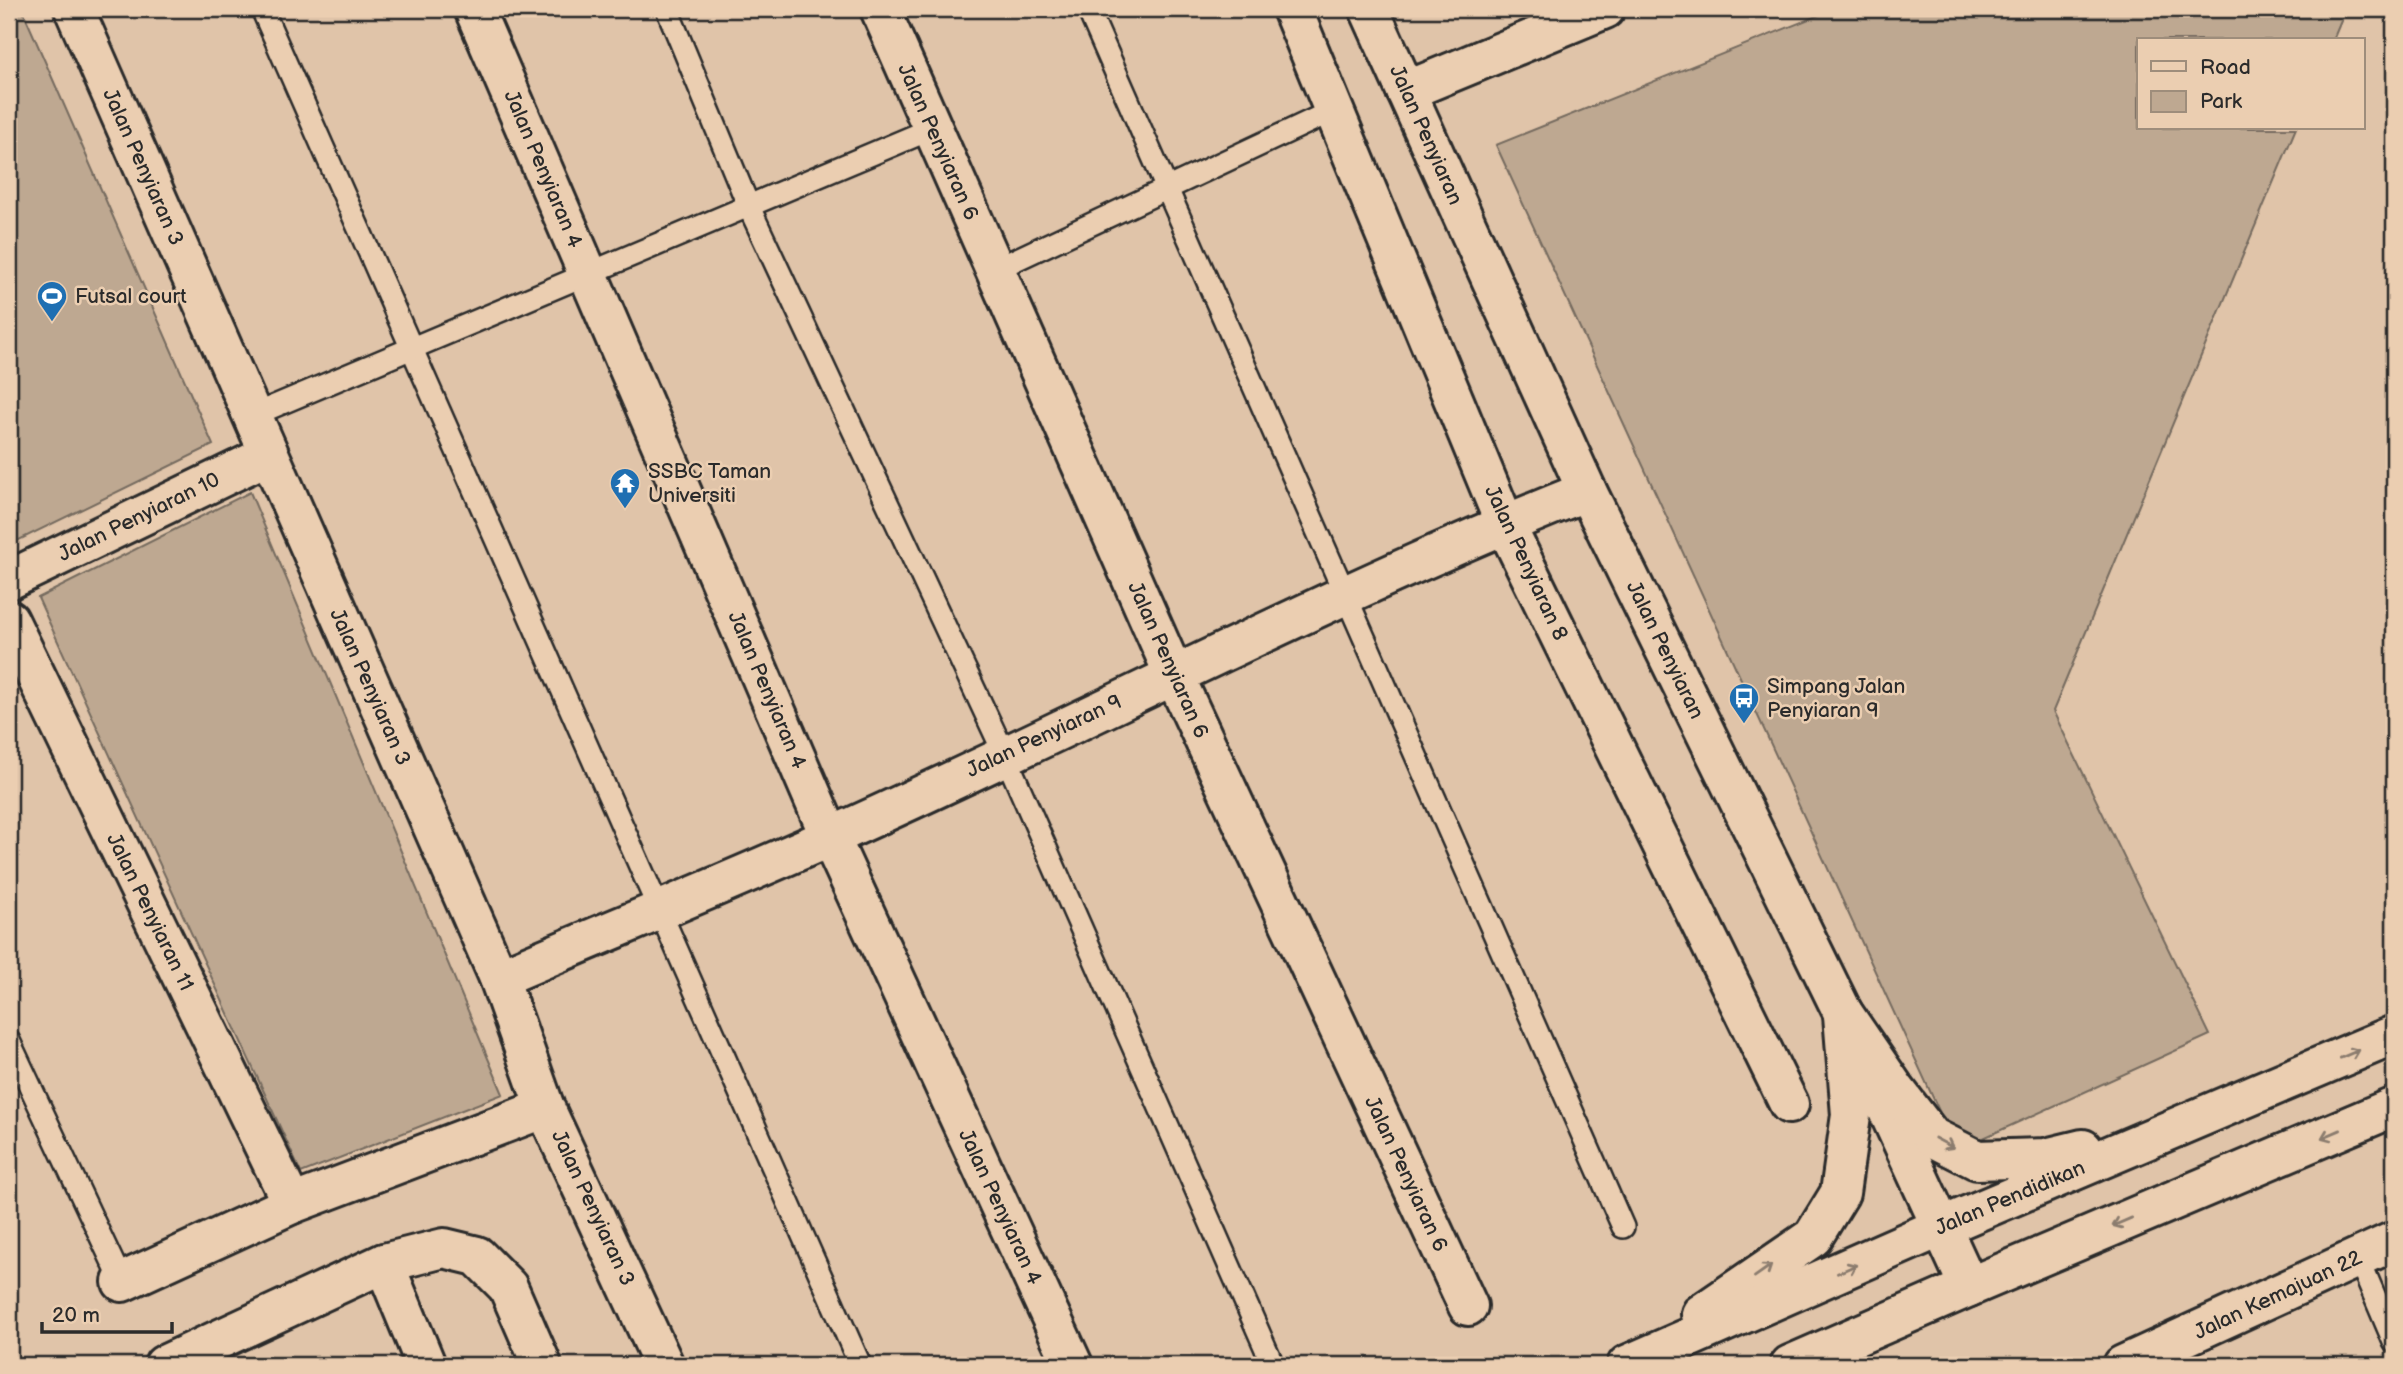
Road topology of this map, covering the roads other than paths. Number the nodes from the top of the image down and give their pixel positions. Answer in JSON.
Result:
{"nodes":[{"id":1,"x":74,"y":9,"type":"edge"},
{"id":2,"x":262,"y":9,"type":"edge"},
{"id":3,"x":474,"y":9,"type":"edge"},
{"id":4,"x":667,"y":9,"type":"edge"},
{"id":5,"x":880,"y":9,"type":"edge"},
{"id":6,"x":1088,"y":9,"type":"edge"},
{"id":7,"x":1292,"y":9,"type":"edge"},
{"id":8,"x":1369,"y":9,"type":"edge"},
{"id":9,"x":1605,"y":9,"type":"edge"},
{"id":10,"x":1406,"y":91,"type":"junction"},
{"id":11,"x":1334,"y":110,"type":"junction"},
{"id":12,"x":931,"y":129,"type":"junction"},
{"id":13,"x":1167,"y":189,"type":"junction"},
{"id":14,"x":748,"y":206,"type":"junction"},
{"id":15,"x":994,"y":270,"type":"junction"},
{"id":16,"x":588,"y":275,"type":"junction"},
{"id":17,"x":413,"y":348,"type":"junction"},
{"id":18,"x":251,"y":416,"type":"junction"},
{"id":19,"x":268,"y":455,"type":"junction"},
{"id":20,"x":1587,"y":491,"type":"junction"},
{"id":21,"x":1505,"y":524,"type":"junction"},
{"id":22,"x":9,"y":580,"type":"edge"},
{"id":23,"x":1346,"y":596,"type":"junction"},
{"id":24,"x":9,"y":620,"type":"edge"},
{"id":25,"x":1174,"y":674,"type":"junction"},
{"id":26,"x":1005,"y":755,"type":"junction"},
{"id":27,"x":830,"y":837,"type":"junction"},
{"id":28,"x":659,"y":910,"type":"junction"},
{"id":29,"x":499,"y":978,"type":"junction"},
{"id":30,"x":1843,"y":1013,"type":"junction"},
{"id":31,"x":2394,"y":1035,"type":"edge"},
{"id":32,"x":9,"y":1041,"type":"edge"},
{"id":33,"x":2242,"y":1099,"type":"junction"},
{"id":34,"x":1788,"y":1104,"type":"dead end"},
{"id":35,"x":2394,"y":1107,"type":"edge"},
{"id":36,"x":545,"y":1108,"type":"junction"},
{"id":37,"x":292,"y":1204,"type":"junction"},
{"id":38,"x":1623,"y":1227,"type":"dead end"},
{"id":39,"x":1941,"y":1227,"type":"junction"},
{"id":40,"x":2394,"y":1241,"type":"edge"},
{"id":41,"x":2358,"y":1257,"type":"junction"},
{"id":42,"x":384,"y":1264,"type":"junction"},
{"id":43,"x":122,"y":1282,"type":"joint"},
{"id":44,"x":1969,"y":1287,"type":"junction"},
{"id":45,"x":1468,"y":1306,"type":"dead end"},
{"id":46,"x":2394,"y":1342,"type":"edge"},
{"id":47,"x":2189,"y":1352,"type":"edge"},
{"id":48,"x":164,"y":1365,"type":"edge"},
{"id":49,"x":426,"y":1365,"type":"edge"},
{"id":50,"x":542,"y":1365,"type":"edge"},
{"id":51,"x":664,"y":1365,"type":"edge"},
{"id":52,"x":860,"y":1365,"type":"edge"},
{"id":53,"x":1073,"y":1365,"type":"edge"},
{"id":54,"x":1273,"y":1365,"type":"edge"},
{"id":55,"x":1627,"y":1365,"type":"edge"},
{"id":56,"x":1790,"y":1365,"type":"edge"},
{"id":57,"x":2123,"y":1365,"type":"edge"}],
"edges":[{"from":1,"to":18,"type":"street","name":"Jalan Penyiaran 3"},
{"from":2,"to":17,"type":"lane"},
{"from":3,"to":16,"type":"street","name":"Jalan Penyiaran 4"},
{"from":4,"to":14,"type":"lane"},
{"from":5,"to":12,"type":"street","name":"Jalan Penyiaran 6"},
{"from":6,"to":13,"type":"lane"},
{"from":7,"to":11,"type":"street","name":"Jalan Penyiaran 8"},
{"from":8,"to":10,"type":"street","name":"Jalan Penyiaran"},
{"from":9,"to":10,"type":"street"},
{"from":10,"to":20,"type":"street","name":"Jalan Penyiaran"},
{"from":11,"to":13,"type":"lane"},
{"from":11,"to":21,"type":"street","name":"Jalan Penyiaran 8"},
{"from":12,"to":14,"type":"lane"},
{"from":12,"to":15,"type":"street","name":"Jalan Penyiaran 6"},
{"from":13,"to":15,"type":"lane"},
{"from":13,"to":23,"type":"lane"},
{"from":14,"to":16,"type":"lane"},
{"from":14,"to":26,"type":"lane"},
{"from":15,"to":25,"type":"street","name":"Jalan Penyiaran 6"},
{"from":16,"to":17,"type":"lane"},
{"from":16,"to":27,"type":"street","name":"Jalan Penyiaran 4"},
{"from":17,"to":18,"type":"lane"},
{"from":17,"to":28,"type":"lane"},
{"from":18,"to":19,"type":"street","name":"Jalan Penyiaran 3"},
{"from":19,"to":22,"type":"street","name":"Jalan Penyiaran 10"},
{"from":19,"to":29,"type":"street","name":"Jalan Penyiaran 3"},
{"from":20,"to":21,"type":"street","name":"Jalan Penyiaran 9"},
{"from":20,"to":30,"type":"street","name":"Jalan Penyiaran"},
{"from":21,"to":23,"type":"street","name":"Jalan Penyiaran 9"},
{"from":21,"to":34,"type":"street","name":"Jalan Penyiaran 8"},
{"from":23,"to":25,"type":"street","name":"Jalan Penyiaran 9"},
{"from":23,"to":38,"type":"lane"},
{"from":24,"to":37,"type":"street","name":"Jalan Penyiaran 11"},
{"from":25,"to":26,"type":"street","name":"Jalan Penyiaran 9"},
{"from":25,"to":45,"type":"street","name":"Jalan Penyiaran 6"},
{"from":26,"to":27,"type":"street","name":"Jalan Penyiaran 9"},
{"from":26,"to":54,"type":"lane"},
{"from":27,"to":28,"type":"street","name":"Jalan Penyiaran 9"},
{"from":27,"to":53,"type":"street","name":"Jalan Penyiaran 4"},
{"from":28,"to":29,"type":"street","name":"Jalan Penyiaran 9"},
{"from":28,"to":52,"type":"lane"},
{"from":29,"to":36,"type":"street","name":"Jalan Penyiaran 3"},
{"from":30,"to":33,"type":"street","one_way":true},
{"from":30,"to":39,"type":"street","name":"Jalan Penyiaran"},
{"from":55,"to":30,"type":"street","one_way":true},
{"from":33,"to":31,"type":"street","name":"Jalan Pendidikan","one_way":true},
{"from":32,"to":43,"type":"lane"},
{"from":33,"to":39,"type":"street","name":"Jalan Pendidikan"},
{"from":35,"to":44,"type":"street","one_way":true},
{"from":36,"to":37,"type":"street"},
{"from":36,"to":51,"type":"street","name":"Jalan Penyiaran 3"},
{"from":37,"to":43,"type":"street"},
{"from":39,"to":44,"type":"street","name":"Jalan Penyiaran"},
{"from":55,"to":39,"type":"street","name":"Jalan Pendidikan","one_way":true},
{"from":40,"to":41,"type":"street","name":"Jalan Kemajuan 22"},
{"from":41,"to":46,"type":"lane"},
{"from":41,"to":47,"type":"street","name":"Jalan Kemajuan 22"},
{"from":42,"to":48,"type":"street"},
{"from":42,"to":49,"type":"street"},
{"from":42,"to":50,"type":"street"},
{"from":44,"to":56,"type":"street"},
{"from":47,"to":57,"type":"street","name":"Jalan Kemajuan 22"}]}
